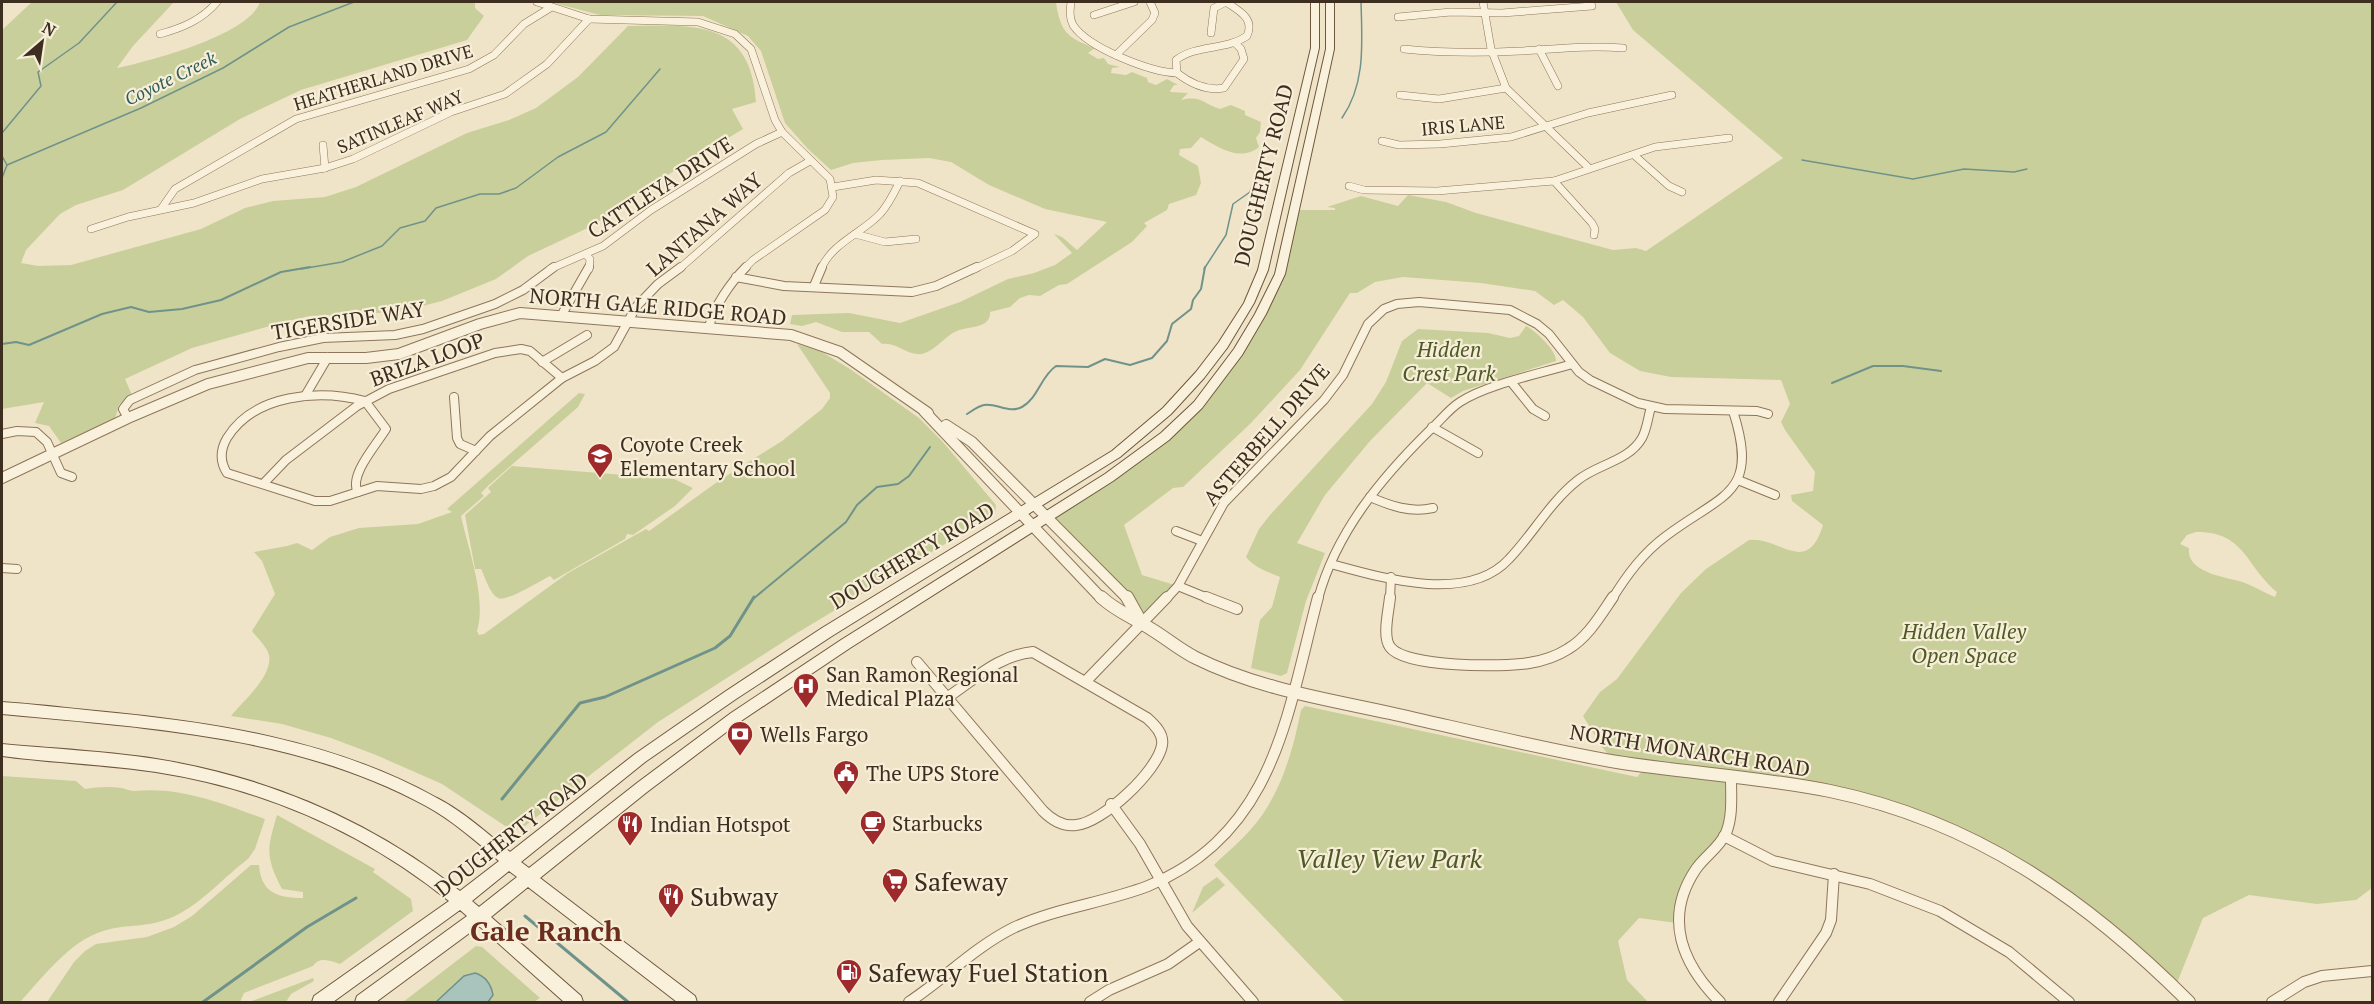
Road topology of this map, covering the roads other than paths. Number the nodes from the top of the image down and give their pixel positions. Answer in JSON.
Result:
{"nodes":[{"id":1,"x":217,"y":2,"type":"edge"},
{"id":2,"x":537,"y":2,"type":"edge"},
{"id":3,"x":1071,"y":2,"type":"edge"},
{"id":4,"x":1134,"y":2,"type":"edge"},
{"id":5,"x":1150,"y":2,"type":"edge"},
{"id":6,"x":1226,"y":2,"type":"edge"},
{"id":7,"x":1315,"y":2,"type":"edge"},
{"id":8,"x":1330,"y":2,"type":"edge"},
{"id":9,"x":1483,"y":2,"type":"edge"},
{"id":10,"x":1592,"y":6,"type":"dead end"},
{"id":11,"x":550,"y":8,"type":"junction"},
{"id":12,"x":1486,"y":12,"type":"junction"},
{"id":13,"x":1094,"y":15,"type":"dead end"},
{"id":14,"x":1398,"y":17,"type":"dead end"},
{"id":15,"x":589,"y":19,"type":"junction"},
{"id":16,"x":1211,"y":33,"type":"dead end"},
{"id":17,"x":160,"y":34,"type":"dead end"},
{"id":18,"x":1235,"y":43,"type":"junction"},
{"id":19,"x":1623,"y":48,"type":"dead end"},
{"id":20,"x":1404,"y":49,"type":"dead end"},
{"id":21,"x":1491,"y":50,"type":"junction"},
{"id":22,"x":1539,"y":50,"type":"junction"},
{"id":23,"x":1116,"y":55,"type":"junction"},
{"id":24,"x":1177,"y":73,"type":"junction"},
{"id":25,"x":1558,"y":86,"type":"dead end"},
{"id":26,"x":1506,"y":88,"type":"junction"},
{"id":27,"x":1400,"y":94,"type":"dead end"},
{"id":28,"x":1672,"y":95,"type":"dead end"},
{"id":29,"x":1547,"y":126,"type":"junction"},
{"id":30,"x":782,"y":132,"type":"junction"},
{"id":31,"x":1729,"y":138,"type":"dead end"},
{"id":32,"x":1382,"y":141,"type":"dead end"},
{"id":33,"x":323,"y":145,"type":"dead end"},
{"id":34,"x":1635,"y":155,"type":"junction"},
{"id":35,"x":810,"y":161,"type":"junction"},
{"id":36,"x":325,"y":168,"type":"junction"},
{"id":37,"x":1589,"y":168,"type":"junction"},
{"id":38,"x":900,"y":181,"type":"junction"},
{"id":39,"x":1554,"y":181,"type":"junction"},
{"id":40,"x":1349,"y":186,"type":"dead end"},
{"id":41,"x":832,"y":187,"type":"junction"},
{"id":42,"x":1682,"y":192,"type":"dead end"},
{"id":43,"x":161,"y":209,"type":"junction"},
{"id":44,"x":633,"y":226,"type":"junction"},
{"id":45,"x":91,"y":229,"type":"dead end"},
{"id":46,"x":643,"y":230,"type":"dead end"},
{"id":47,"x":855,"y":234,"type":"junction"},
{"id":48,"x":1594,"y":235,"type":"dead end"},
{"id":49,"x":916,"y":239,"type":"dead end"},
{"id":50,"x":586,"y":255,"type":"junction"},
{"id":51,"x":736,"y":277,"type":"junction"},
{"id":52,"x":814,"y":286,"type":"junction"},
{"id":53,"x":561,"y":316,"type":"junction"},
{"id":54,"x":627,"y":322,"type":"junction"},
{"id":55,"x":709,"y":327,"type":"junction"},
{"id":56,"x":587,"y":335,"type":"dead end"},
{"id":57,"x":328,"y":357,"type":"junction"},
{"id":58,"x":542,"y":362,"type":"junction"},
{"id":59,"x":1572,"y":364,"type":"junction"},
{"id":60,"x":562,"y":378,"type":"junction"},
{"id":61,"x":1512,"y":383,"type":"junction"},
{"id":62,"x":305,"y":396,"type":"junction"},
{"id":63,"x":454,"y":397,"type":"dead end"},
{"id":64,"x":365,"y":400,"type":"junction"},
{"id":65,"x":1651,"y":407,"type":"junction"},
{"id":66,"x":924,"y":411,"type":"junction"},
{"id":67,"x":1733,"y":411,"type":"junction"},
{"id":68,"x":1767,"y":414,"type":"dead end"},
{"id":69,"x":1545,"y":416,"type":"dead end"},
{"id":70,"x":128,"y":418,"type":"junction"},
{"id":71,"x":1432,"y":427,"type":"junction"},
{"id":72,"x":2,"y":434,"type":"edge"},
{"id":73,"x":476,"y":451,"type":"junction"},
{"id":74,"x":1478,"y":453,"type":"dead end"},
{"id":75,"x":52,"y":454,"type":"junction"},
{"id":76,"x":72,"y":477,"type":"dead end"},
{"id":77,"x":2,"y":478,"type":"edge"},
{"id":78,"x":1738,"y":480,"type":"junction"},
{"id":79,"x":264,"y":483,"type":"junction"},
{"id":80,"x":358,"y":492,"type":"junction"},
{"id":81,"x":1775,"y":495,"type":"dead end"},
{"id":82,"x":1370,"y":497,"type":"junction"},
{"id":83,"x":1035,"y":505,"type":"junction"},
{"id":84,"x":1433,"y":508,"type":"dead end"},
{"id":85,"x":1021,"y":513,"type":"junction"},
{"id":86,"x":1046,"y":517,"type":"junction"},
{"id":87,"x":1033,"y":525,"type":"junction"},
{"id":88,"x":1176,"y":531,"type":"dead end"},
{"id":89,"x":1202,"y":541,"type":"junction"},
{"id":90,"x":1330,"y":564,"type":"junction"},
{"id":91,"x":2,"y":568,"type":"edge"},
{"id":92,"x":17,"y":569,"type":"dead end"},
{"id":93,"x":1391,"y":577,"type":"junction"},
{"id":94,"x":1178,"y":586,"type":"junction"},
{"id":95,"x":1237,"y":609,"type":"dead end"},
{"id":96,"x":1142,"y":624,"type":"junction"},
{"id":97,"x":917,"y":662,"type":"dead end"},
{"id":98,"x":1086,"y":681,"type":"junction"},
{"id":99,"x":1292,"y":692,"type":"junction"},
{"id":100,"x":948,"y":697,"type":"junction"},
{"id":101,"x":2,"y":708,"type":"edge"},
{"id":102,"x":2,"y":750,"type":"edge"},
{"id":103,"x":1731,"y":778,"type":"junction"},
{"id":104,"x":1111,"y":804,"type":"junction"},
{"id":105,"x":1725,"y":836,"type":"junction"},
{"id":106,"x":510,"y":861,"type":"junction"},
{"id":107,"x":1834,"y":874,"type":"junction"},
{"id":108,"x":528,"y":877,"type":"junction"},
{"id":109,"x":1161,"y":879,"type":"junction"},
{"id":110,"x":460,"y":901,"type":"junction"},
{"id":111,"x":478,"y":916,"type":"junction"},
{"id":112,"x":1198,"y":943,"type":"junction"},
{"id":113,"x":2373,"y":971,"type":"edge"},
{"id":114,"x":923,"y":997,"type":"edge"},
{"id":115,"x":320,"y":1002,"type":"edge"},
{"id":116,"x":363,"y":1002,"type":"edge"},
{"id":117,"x":575,"y":1002,"type":"edge"},
{"id":118,"x":689,"y":1002,"type":"edge"},
{"id":119,"x":909,"y":1002,"type":"edge"},
{"id":120,"x":1090,"y":1002,"type":"edge"},
{"id":121,"x":1253,"y":1002,"type":"edge"},
{"id":122,"x":1720,"y":1002,"type":"edge"},
{"id":123,"x":1779,"y":1002,"type":"edge"},
{"id":124,"x":2069,"y":1002,"type":"edge"},
{"id":125,"x":2189,"y":1002,"type":"edge"},
{"id":126,"x":2273,"y":1002,"type":"edge"}],
"edges":[{"from":1,"to":17,"type":"street"},
{"from":2,"to":11,"type":"street"},
{"from":3,"to":23,"type":"street"},
{"from":4,"to":13,"type":"street"},
{"from":5,"to":23,"type":"street"},
{"from":6,"to":16,"type":"street"},
{"from":6,"to":18,"type":"street"},
{"from":7,"to":83,"type":"main road","name":"DOUGHERTY ROAD"},
{"from":8,"to":86,"type":"main road","name":"DOUGHERTY ROAD"},
{"from":9,"to":12,"type":"street"},
{"from":10,"to":12,"type":"street"},
{"from":11,"to":15,"type":"street"},
{"from":11,"to":43,"type":"street","name":"HEATHERLAND DRIVE"},
{"from":12,"to":14,"type":"street"},
{"from":12,"to":21,"type":"street"},
{"from":15,"to":30,"type":"street"},
{"from":15,"to":36,"type":"street","name":"SATINLEAF WAY"},
{"from":18,"to":24,"type":"street"},
{"from":18,"to":24,"type":"street"},
{"from":19,"to":22,"type":"street"},
{"from":20,"to":21,"type":"street"},
{"from":21,"to":22,"type":"street"},
{"from":21,"to":26,"type":"street"},
{"from":22,"to":25,"type":"street"},
{"from":23,"to":24,"type":"street"},
{"from":26,"to":27,"type":"street"},
{"from":26,"to":29,"type":"street"},
{"from":28,"to":29,"type":"street","name":"IRIS LANE"},
{"from":29,"to":32,"type":"street","name":"IRIS LANE"},
{"from":29,"to":37,"type":"street"},
{"from":30,"to":35,"type":"street"},
{"from":30,"to":44,"type":"street","name":"CATTLEYA DRIVE"},
{"from":31,"to":34,"type":"street"},
{"from":33,"to":36,"type":"street"},
{"from":34,"to":37,"type":"street"},
{"from":34,"to":42,"type":"street"},
{"from":35,"to":41,"type":"street"},
{"from":35,"to":54,"type":"street","name":"LANTANA WAY"},
{"from":36,"to":43,"type":"street","name":"SATINLEAF WAY"},
{"from":37,"to":39,"type":"street"},
{"from":38,"to":41,"type":"street"},
{"from":38,"to":47,"type":"street"},
{"from":38,"to":52,"type":"street"},
{"from":39,"to":40,"type":"street"},
{"from":39,"to":48,"type":"street"},
{"from":41,"to":51,"type":"street"},
{"from":43,"to":45,"type":"street","name":"SATINLEAF WAY"},
{"from":44,"to":46,"type":"street"},
{"from":44,"to":50,"type":"street","name":"CATTLEYA DRIVE"},
{"from":47,"to":49,"type":"street"},
{"from":47,"to":52,"type":"street"},
{"from":50,"to":53,"type":"street","name":"CATTLEYA DRIVE"},
{"from":50,"to":70,"type":"street","name":"TIGERSIDE WAY"},
{"from":51,"to":52,"type":"street"},
{"from":51,"to":55,"type":"street"},
{"from":53,"to":54,"type":"street","name":"NORTH GALE RIDGE ROAD"},
{"from":53,"to":57,"type":"street","name":"NORTH GALE RIDGE ROAD"},
{"from":54,"to":55,"type":"street","name":"NORTH GALE RIDGE ROAD"},
{"from":54,"to":60,"type":"street","name":"BRIZA LOOP"},
{"from":55,"to":66,"type":"street","name":"NORTH GALE RIDGE ROAD"},
{"from":56,"to":58,"type":"street"},
{"from":57,"to":62,"type":"street"},
{"from":57,"to":70,"type":"street","name":"NORTH GALE RIDGE ROAD"},
{"from":58,"to":60,"type":"street","name":"BRIZA LOOP"},
{"from":58,"to":64,"type":"street","name":"BRIZA LOOP"},
{"from":59,"to":61,"type":"street"},
{"from":59,"to":65,"type":"street","name":"ASTERBELL DRIVE"},
{"from":59,"to":89,"type":"street","name":"ASTERBELL DRIVE"},
{"from":60,"to":73,"type":"street","name":"BRIZA LOOP"},
{"from":61,"to":69,"type":"street"},
{"from":61,"to":71,"type":"street"},
{"from":62,"to":64,"type":"street","name":"BRIZA LOOP"},
{"from":62,"to":79,"type":"street","name":"BRIZA LOOP"},
{"from":63,"to":73,"type":"street"},
{"from":64,"to":79,"type":"street"},
{"from":64,"to":80,"type":"street"},
{"from":65,"to":67,"type":"street","name":"ASTERBELL DRIVE"},
{"from":65,"to":93,"type":"street"},
{"from":66,"to":83,"type":"street","name":"NORTH GALE RIDGE ROAD"},
{"from":66,"to":85,"type":"street","name":"NORTH GALE RIDGE ROAD"},
{"from":67,"to":68,"type":"street","name":"ASTERBELL DRIVE"},
{"from":67,"to":78,"type":"street"},
{"from":70,"to":75,"type":"street","name":"NORTH GALE RIDGE ROAD"},
{"from":71,"to":74,"type":"street"},
{"from":71,"to":82,"type":"street"},
{"from":72,"to":75,"type":"street"},
{"from":73,"to":80,"type":"street","name":"BRIZA LOOP"},
{"from":75,"to":76,"type":"street"},
{"from":75,"to":77,"type":"street","name":"NORTH GALE RIDGE ROAD"},
{"from":78,"to":81,"type":"street"},
{"from":78,"to":93,"type":"street"},
{"from":79,"to":80,"type":"street","name":"BRIZA LOOP"},
{"from":82,"to":84,"type":"street"},
{"from":82,"to":90,"type":"street"},
{"from":83,"to":85,"type":"main road","name":"DOUGHERTY ROAD"},
{"from":83,"to":86,"type":"street","name":"NORTH GALE RIDGE ROAD"},
{"from":85,"to":87,"type":"street","name":"NORTH MONARCH ROAD"},
{"from":85,"to":106,"type":"main road","name":"DOUGHERTY ROAD"},
{"from":86,"to":87,"type":"main road","name":"DOUGHERTY ROAD"},
{"from":86,"to":96,"type":"street","name":"NORTH MONARCH ROAD"},
{"from":87,"to":96,"type":"street","name":"NORTH MONARCH ROAD"},
{"from":87,"to":108,"type":"main road","name":"DOUGHERTY ROAD"},
{"from":88,"to":89,"type":"street"},
{"from":89,"to":94,"type":"street","name":"ASTERBELL DRIVE"},
{"from":90,"to":93,"type":"street"},
{"from":90,"to":99,"type":"street"},
{"from":91,"to":92,"type":"street"},
{"from":94,"to":95,"type":"street"},
{"from":94,"to":96,"type":"street","name":"ASTERBELL DRIVE"},
{"from":96,"to":98,"type":"street","name":"ASTERBELL DRIVE"},
{"from":96,"to":99,"type":"street","name":"NORTH MONARCH ROAD"},
{"from":97,"to":100,"type":"street"},
{"from":98,"to":100,"type":"street"},
{"from":98,"to":104,"type":"street"},
{"from":99,"to":103,"type":"street","name":"NORTH MONARCH ROAD"},
{"from":99,"to":109,"type":"street"},
{"from":100,"to":104,"type":"street"},
{"from":101,"to":106,"type":"main road"},
{"from":102,"to":110,"type":"main road"},
{"from":103,"to":105,"type":"street"},
{"from":103,"to":125,"type":"street","name":"NORTH MONARCH ROAD"},
{"from":104,"to":109,"type":"street"},
{"from":105,"to":107,"type":"street"},
{"from":105,"to":122,"type":"street"},
{"from":106,"to":108,"type":"main road"},
{"from":106,"to":110,"type":"main road","name":"DOUGHERTY ROAD"},
{"from":107,"to":123,"type":"street"},
{"from":107,"to":124,"type":"street"},
{"from":108,"to":111,"type":"main road","name":"DOUGHERTY ROAD"},
{"from":108,"to":118,"type":"main road"},
{"from":109,"to":112,"type":"street"},
{"from":109,"to":114,"type":"street"},
{"from":110,"to":111,"type":"main road"},
{"from":110,"to":115,"type":"main road","name":"DOUGHERTY ROAD"},
{"from":111,"to":116,"type":"main road","name":"DOUGHERTY ROAD"},
{"from":111,"to":117,"type":"main road"},
{"from":112,"to":120,"type":"street"},
{"from":112,"to":121,"type":"street"},
{"from":113,"to":126,"type":"street"},
{"from":114,"to":119,"type":"street"}]}
